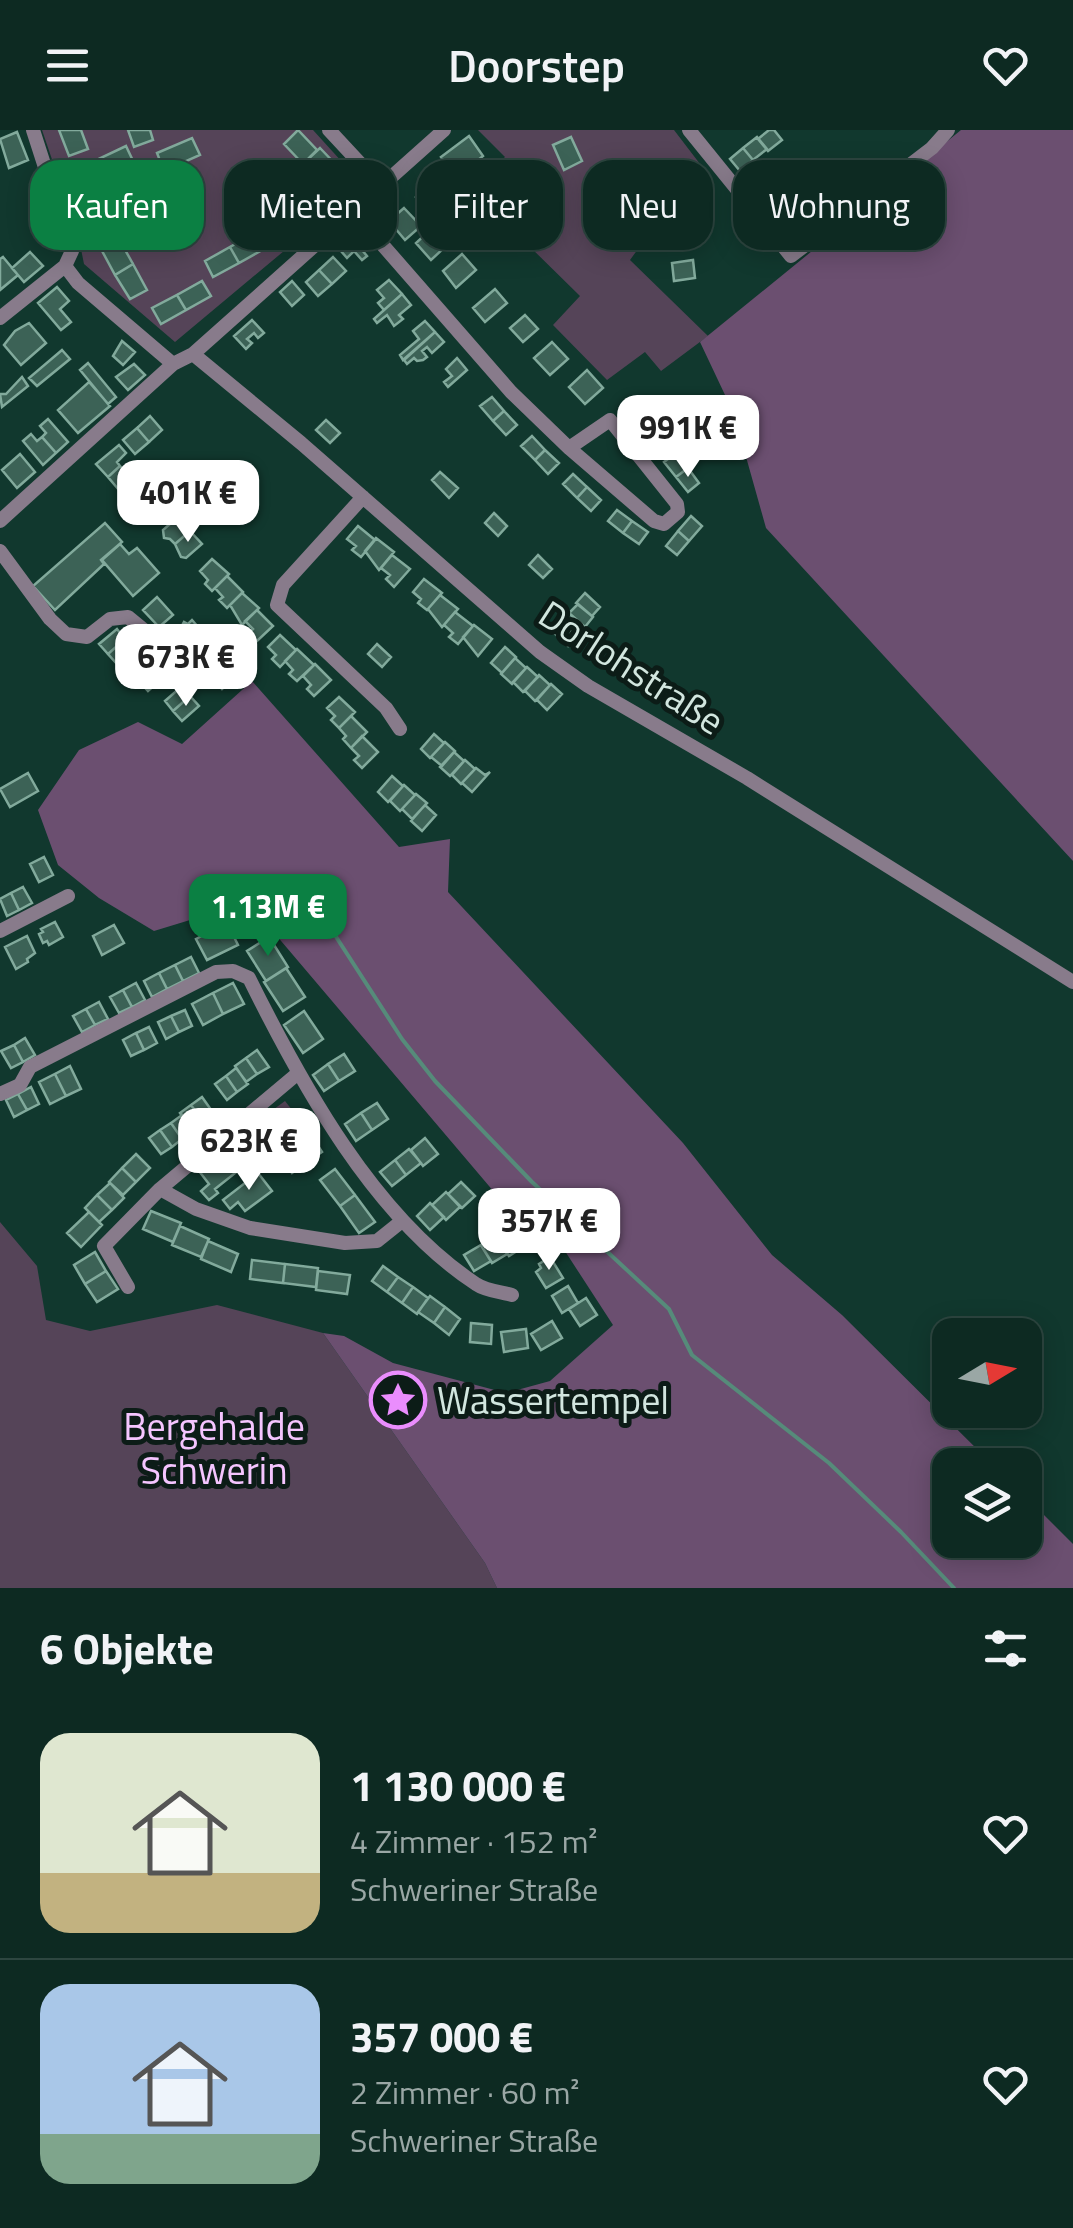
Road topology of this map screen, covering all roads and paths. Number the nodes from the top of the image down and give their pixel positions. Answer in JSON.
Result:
{"nodes":[{"id":1,"x":33,"y":130,"type":"edge"},
{"id":2,"x":328,"y":130,"type":"edge"},
{"id":3,"x":444,"y":130,"type":"edge"},
{"id":4,"x":689,"y":130,"type":"edge"},
{"id":5,"x":948,"y":130,"type":"edge"},
{"id":6,"x":356,"y":160,"type":"edge"},
{"id":7,"x":397,"y":173,"type":"edge"},
{"id":8,"x":310,"y":250,"type":"edge"},
{"id":9,"x":386,"y":250,"type":"edge"},
{"id":10,"x":65,"y":266,"type":"junction"},
{"id":11,"x":0,"y":318,"type":"edge"},
{"id":12,"x":194,"y":354,"type":"junction"},
{"id":13,"x":172,"y":364,"type":"junction"},
{"id":14,"x":568,"y":448,"type":"junction"},
{"id":15,"x":363,"y":497,"type":"junction"},
{"id":16,"x":0,"y":520,"type":"edge"},
{"id":17,"x":0,"y":551,"type":"edge"},
{"id":18,"x":184,"y":663,"type":"dead end"},
{"id":19,"x":400,"y":730,"type":"dead end"},
{"id":20,"x":68,"y":896,"type":"dead end"},
{"id":21,"x":0,"y":930,"type":"edge"},
{"id":22,"x":1073,"y":982,"type":"edge"},
{"id":23,"x":297,"y":1074,"type":"junction"},
{"id":24,"x":0,"y":1094,"type":"edge"},
{"id":25,"x":160,"y":1189,"type":"junction"},
{"id":26,"x":402,"y":1221,"type":"junction"},
{"id":27,"x":128,"y":1287,"type":"dead end"},
{"id":28,"x":512,"y":1294,"type":"dead end"}],
"edges":[{"from":1,"to":10,"type":"street"},
{"from":2,"to":6,"type":"street"},
{"from":3,"to":7,"type":"street"},
{"from":4,"to":5,"type":"street"},
{"from":8,"to":12,"type":"street"},
{"from":9,"to":14,"type":"street"},
{"from":10,"to":11,"type":"street"},
{"from":10,"to":13,"type":"street"},
{"from":12,"to":13,"type":"street"},
{"from":12,"to":15,"type":"street","name":"Dorlohstraße"},
{"from":13,"to":16,"type":"street"},
{"from":14,"to":14,"type":"street"},
{"from":15,"to":19,"type":"street"},
{"from":15,"to":22,"type":"street","name":"Dorlohstraße"},
{"from":17,"to":18,"type":"street"},
{"from":20,"to":21,"type":"street"},
{"from":23,"to":24,"type":"street"},
{"from":23,"to":25,"type":"street"},
{"from":23,"to":26,"type":"street"},
{"from":25,"to":26,"type":"street"},
{"from":25,"to":27,"type":"street"},
{"from":26,"to":28,"type":"street"}]}
